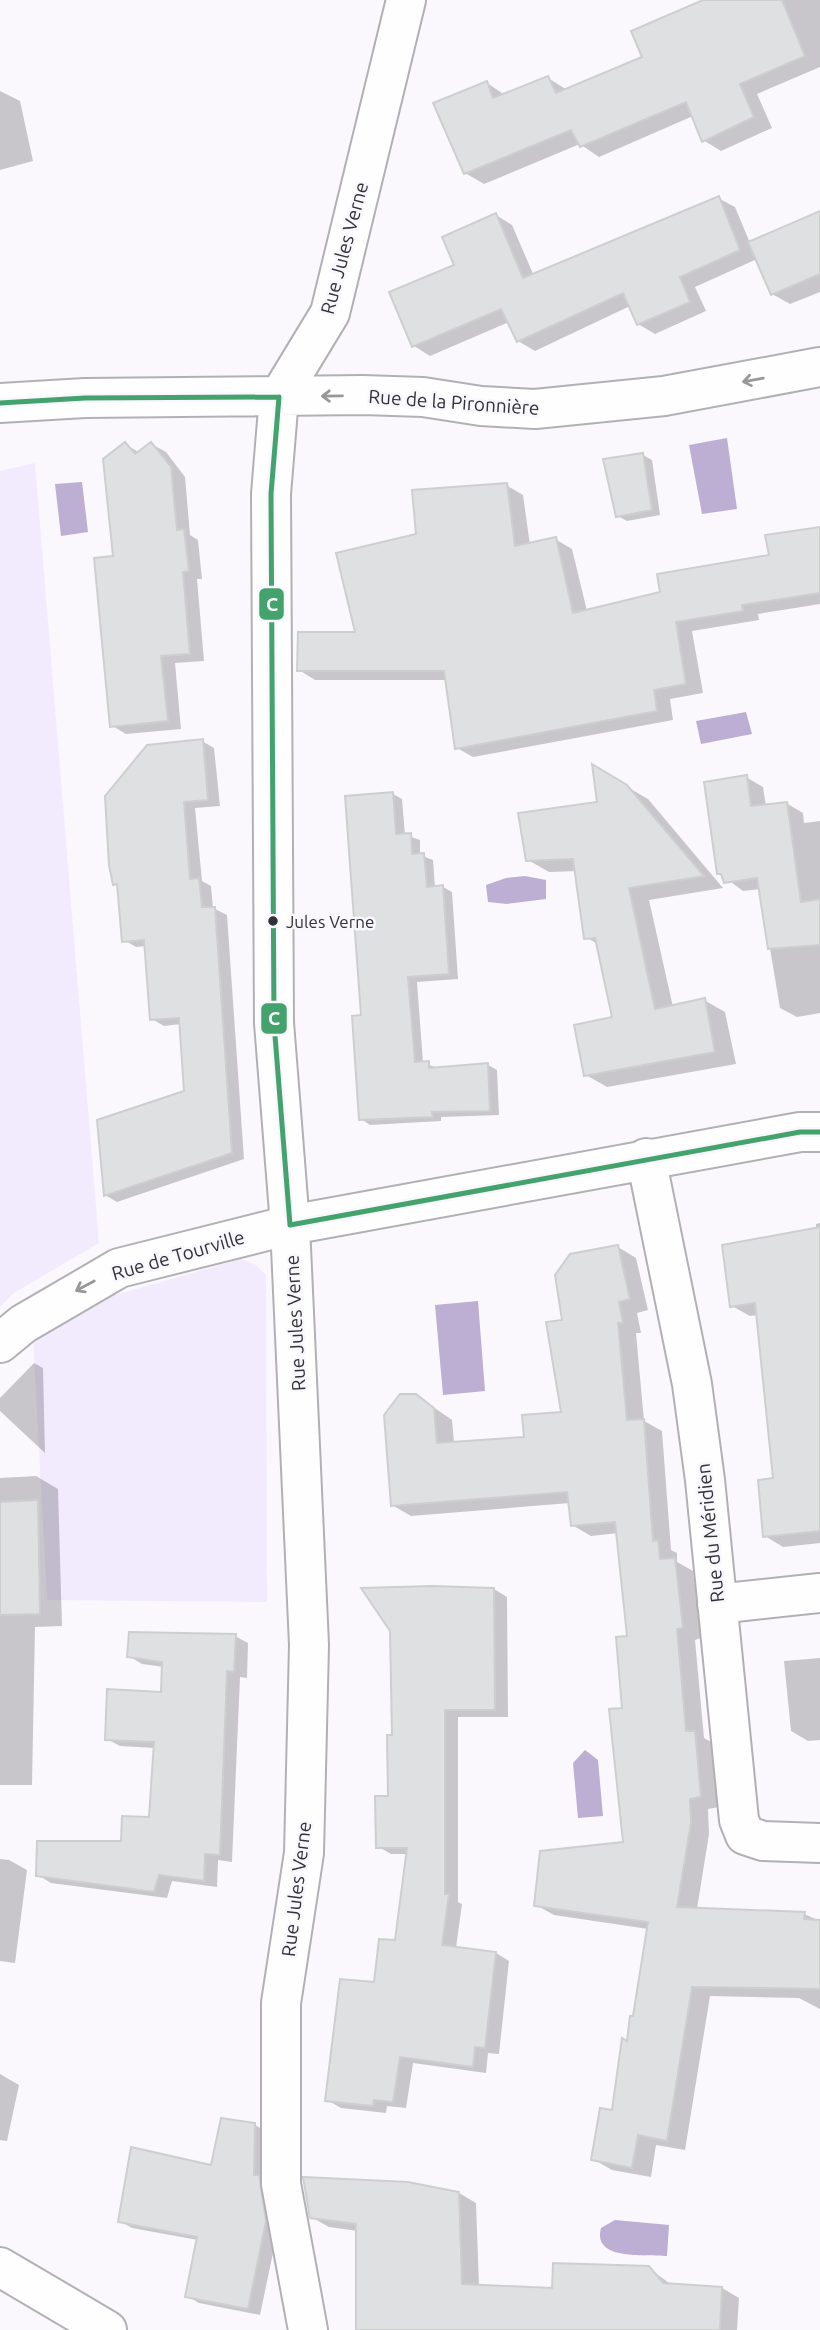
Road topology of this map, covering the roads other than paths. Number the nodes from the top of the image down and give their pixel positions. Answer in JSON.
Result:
{"nodes":[{"id":1,"x":406,"y":0,"type":"edge"},
{"id":2,"x":820,"y":367,"type":"edge"},
{"id":3,"x":279,"y":397,"type":"junction"},
{"id":4,"x":0,"y":402,"type":"edge"},
{"id":5,"x":820,"y":1132,"type":"edge"},
{"id":6,"x":646,"y":1158,"type":"junction"},
{"id":7,"x":290,"y":1224,"type":"junction"},
{"id":8,"x":0,"y":1343,"type":"edge"},
{"id":9,"x":820,"y":1592,"type":"edge"},
{"id":10,"x":717,"y":1604,"type":"junction"},
{"id":11,"x":820,"y":1843,"type":"edge"},
{"id":12,"x":0,"y":2267,"type":"edge"},
{"id":13,"x":107,"y":2330,"type":"edge"},
{"id":14,"x":309,"y":2330,"type":"edge"}],
"edges":[{"from":1,"to":3,"type":"street","name":"Rue Jules Verne"},
{"from":2,"to":3,"type":"street","name":"Rue de la Pironnière","one_way":true},
{"from":3,"to":4,"type":"street","name":"Rue de la Pironnière"},
{"from":3,"to":7,"type":"street","name":"Rue Jules Verne"},
{"from":5,"to":6,"type":"street","name":"Rue de Tourville"},
{"from":6,"to":7,"type":"street","name":"Rue de Tourville"},
{"from":6,"to":10,"type":"street","name":"Rue du Méridien"},
{"from":7,"to":8,"type":"street","name":"Rue de Tourville","one_way":true},
{"from":7,"to":14,"type":"street","name":"Rue Jules Verne"},
{"from":9,"to":10,"type":"street"},
{"from":10,"to":11,"type":"street","name":"Rue du Méridien"},
{"from":12,"to":13,"type":"street"}]}
